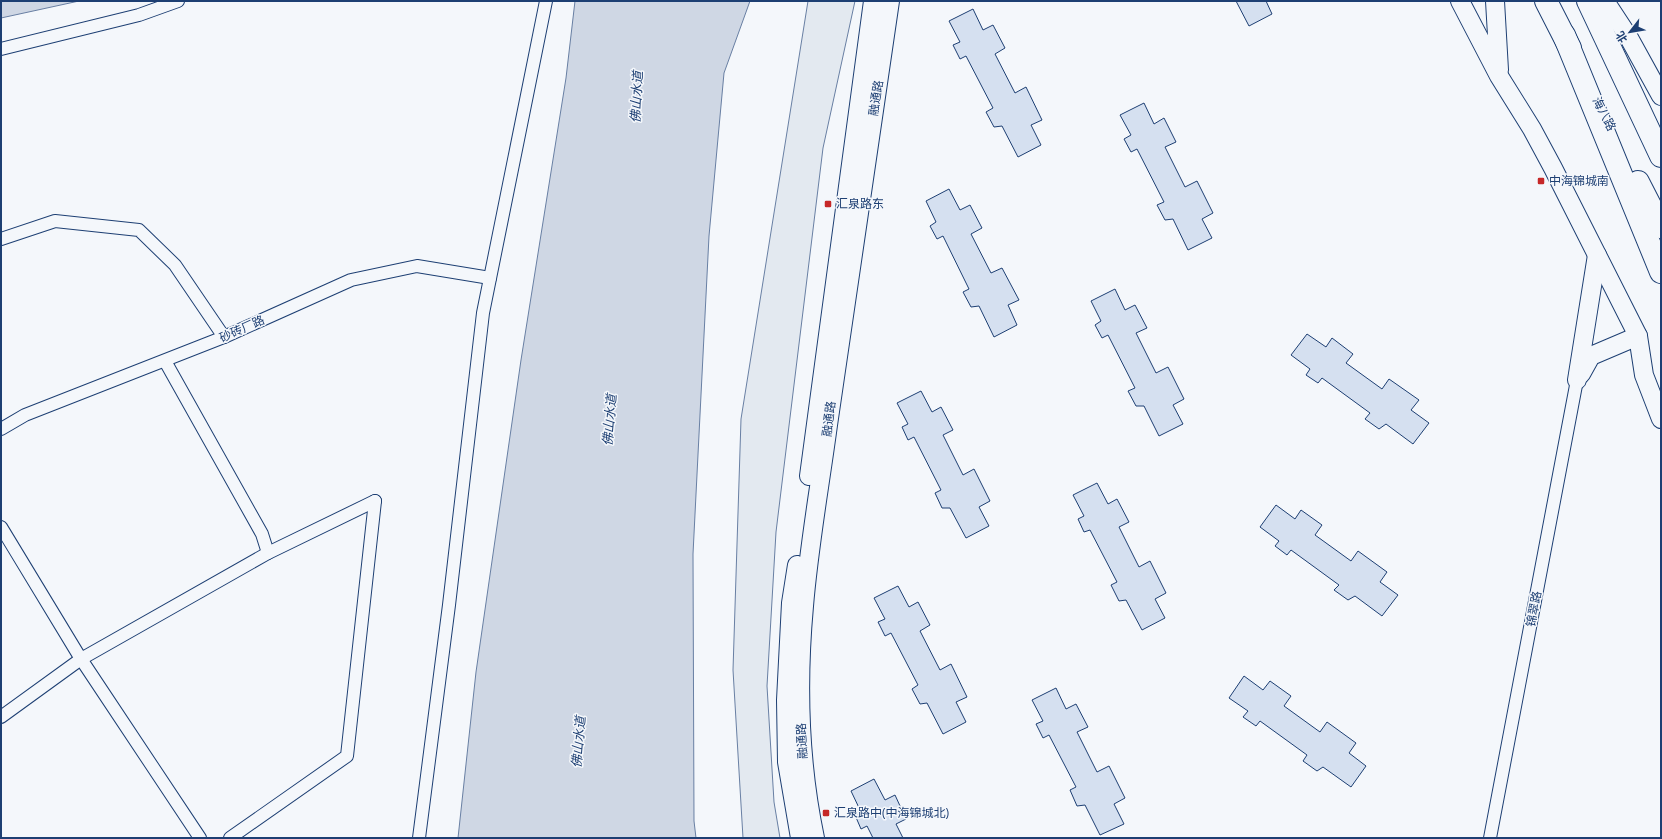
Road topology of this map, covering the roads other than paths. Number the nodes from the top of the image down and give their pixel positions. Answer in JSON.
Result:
{"nodes":[{"id":1,"x":178,"y":1,"type":"edge"},
{"id":2,"x":546,"y":1,"type":"edge"},
{"id":3,"x":873,"y":1,"type":"edge"},
{"id":4,"x":890,"y":1,"type":"edge"},
{"id":5,"x":1460,"y":1,"type":"edge"},
{"id":6,"x":1495,"y":1,"type":"edge"},
{"id":7,"x":1546,"y":1,"type":"edge"},
{"id":8,"x":1588,"y":1,"type":"edge"},
{"id":9,"x":1605,"y":1,"type":"edge"},
{"id":10,"x":1564,"y":35,"type":"junction"},
{"id":11,"x":1,"y":49,"type":"edge"},
{"id":12,"x":1499,"y":76,"type":"junction"},
{"id":13,"x":1661,"y":96,"type":"edge"},
{"id":14,"x":1661,"y":156,"type":"edge"},
{"id":15,"x":1661,"y":227,"type":"edge"},
{"id":16,"x":1,"y":238,"type":"edge"},
{"id":17,"x":1597,"y":255,"type":"junction"},
{"id":18,"x":1661,"y":272,"type":"edge"},
{"id":19,"x":490,"y":278,"type":"junction"},
{"id":20,"x":1638,"y":336,"type":"junction"},
{"id":21,"x":224,"y":337,"type":"junction"},
{"id":22,"x":165,"y":361,"type":"junction"},
{"id":23,"x":1577,"y":380,"type":"junction"},
{"id":24,"x":1661,"y":419,"type":"edge"},
{"id":25,"x":1,"y":429,"type":"edge"},
{"id":26,"x":1,"y":527,"type":"edge"},
{"id":27,"x":268,"y":553,"type":"junction"},
{"id":28,"x":81,"y":659,"type":"junction"},
{"id":29,"x":1,"y":717,"type":"edge"},
{"id":30,"x":200,"y":838,"type":"edge"},
{"id":31,"x":230,"y":838,"type":"edge"},
{"id":32,"x":419,"y":838,"type":"edge"},
{"id":33,"x":800,"y":838,"type":"edge"},
{"id":34,"x":815,"y":838,"type":"edge"},
{"id":35,"x":1490,"y":838,"type":"edge"}],
"edges":[{"from":1,"to":11,"type":"street"},
{"from":2,"to":19,"type":"street"},
{"from":3,"to":33,"type":"main road","name":"融通路"},
{"from":4,"to":34,"type":"main road","name":"融通路"},
{"from":5,"to":12,"type":"main road"},
{"from":6,"to":12,"type":"main road"},
{"from":7,"to":10,"type":"highway","name":"海八路"},
{"from":8,"to":14,"type":"highway"},
{"from":9,"to":13,"type":"main road"},
{"from":10,"to":15,"type":"highway","name":"海八路"},
{"from":10,"to":18,"type":"highway"},
{"from":12,"to":17,"type":"main road"},
{"from":16,"to":21,"type":"street"},
{"from":17,"to":20,"type":"main road"},
{"from":17,"to":23,"type":"main road"},
{"from":19,"to":21,"type":"street","name":"砂砖厂路"},
{"from":19,"to":32,"type":"street"},
{"from":20,"to":23,"type":"main road"},
{"from":20,"to":24,"type":"main road"},
{"from":21,"to":22,"type":"street","name":"砂砖厂路"},
{"from":22,"to":25,"type":"street","name":"砂砖厂路"},
{"from":22,"to":27,"type":"street"},
{"from":23,"to":35,"type":"street","name":"锦翠路"},
{"from":26,"to":28,"type":"street"},
{"from":27,"to":28,"type":"street"},
{"from":27,"to":31,"type":"street"},
{"from":28,"to":29,"type":"street"},
{"from":28,"to":30,"type":"street"}]}
